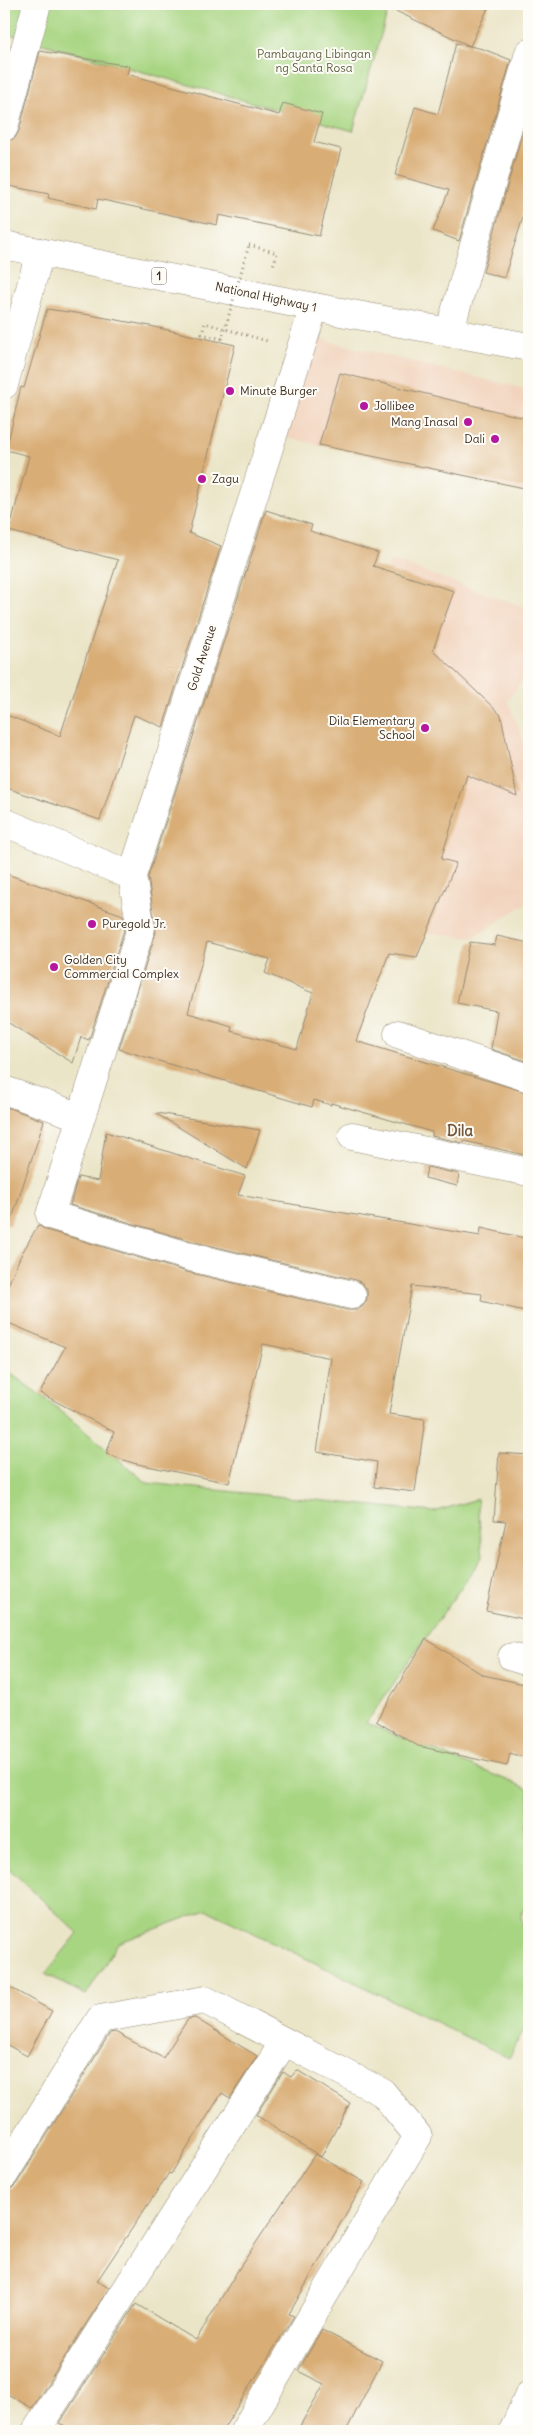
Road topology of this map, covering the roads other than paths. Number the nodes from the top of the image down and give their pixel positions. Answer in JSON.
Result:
{"nodes":[{"id":1,"x":37,"y":4,"type":"edge"},
{"id":2,"x":529,"y":53,"type":"edge"},
{"id":3,"x":4,"y":127,"type":"edge"},
{"id":4,"x":4,"y":244,"type":"edge"},
{"id":5,"x":40,"y":252,"type":"junction"},
{"id":6,"x":314,"y":307,"type":"junction"},
{"id":7,"x":450,"y":333,"type":"junction"},
{"id":8,"x":529,"y":347,"type":"edge"},
{"id":9,"x":4,"y":385,"type":"edge"},
{"id":10,"x":4,"y":822,"type":"edge"},
{"id":11,"x":132,"y":876,"type":"junction"},
{"id":12,"x":398,"y":1034,"type":"dead end"},
{"id":13,"x":529,"y":1078,"type":"edge"},
{"id":14,"x":4,"y":1090,"type":"edge"},
{"id":15,"x":81,"y":1117,"type":"junction"},
{"id":16,"x":352,"y":1136,"type":"dead end"},
{"id":17,"x":529,"y":1172,"type":"edge"},
{"id":18,"x":352,"y":1295,"type":"dead end"},
{"id":19,"x":284,"y":2042,"type":"junction"},
{"id":20,"x":4,"y":2175,"type":"edge"},
{"id":21,"x":529,"y":2394,"type":"edge"},
{"id":22,"x":36,"y":2431,"type":"edge"},
{"id":23,"x":244,"y":2431,"type":"edge"},
{"id":24,"x":514,"y":2431,"type":"edge"}],
"edges":[{"from":1,"to":3,"type":"main road"},
{"from":2,"to":7,"type":"main road"},
{"from":4,"to":5,"type":"main road","name":"National Highway 1","number":"1"},
{"from":5,"to":6,"type":"main road","name":"National Highway 1","number":"1"},
{"from":5,"to":9,"type":"main road"},
{"from":6,"to":7,"type":"main road","name":"National Highway 1","number":"1"},
{"from":6,"to":11,"type":"main road","name":"Gold Avenue"},
{"from":7,"to":8,"type":"main road","name":"National Highway 1","number":"1"},
{"from":10,"to":11,"type":"main road"},
{"from":11,"to":15,"type":"main road"},
{"from":12,"to":13,"type":"main road"},
{"from":14,"to":15,"type":"main road"},
{"from":15,"to":18,"type":"main road"},
{"from":16,"to":17,"type":"main road"},
{"from":19,"to":20,"type":"main road"},
{"from":19,"to":22,"type":"main road"},
{"from":19,"to":23,"type":"main road"},
{"from":21,"to":24,"type":"main road"}]}
